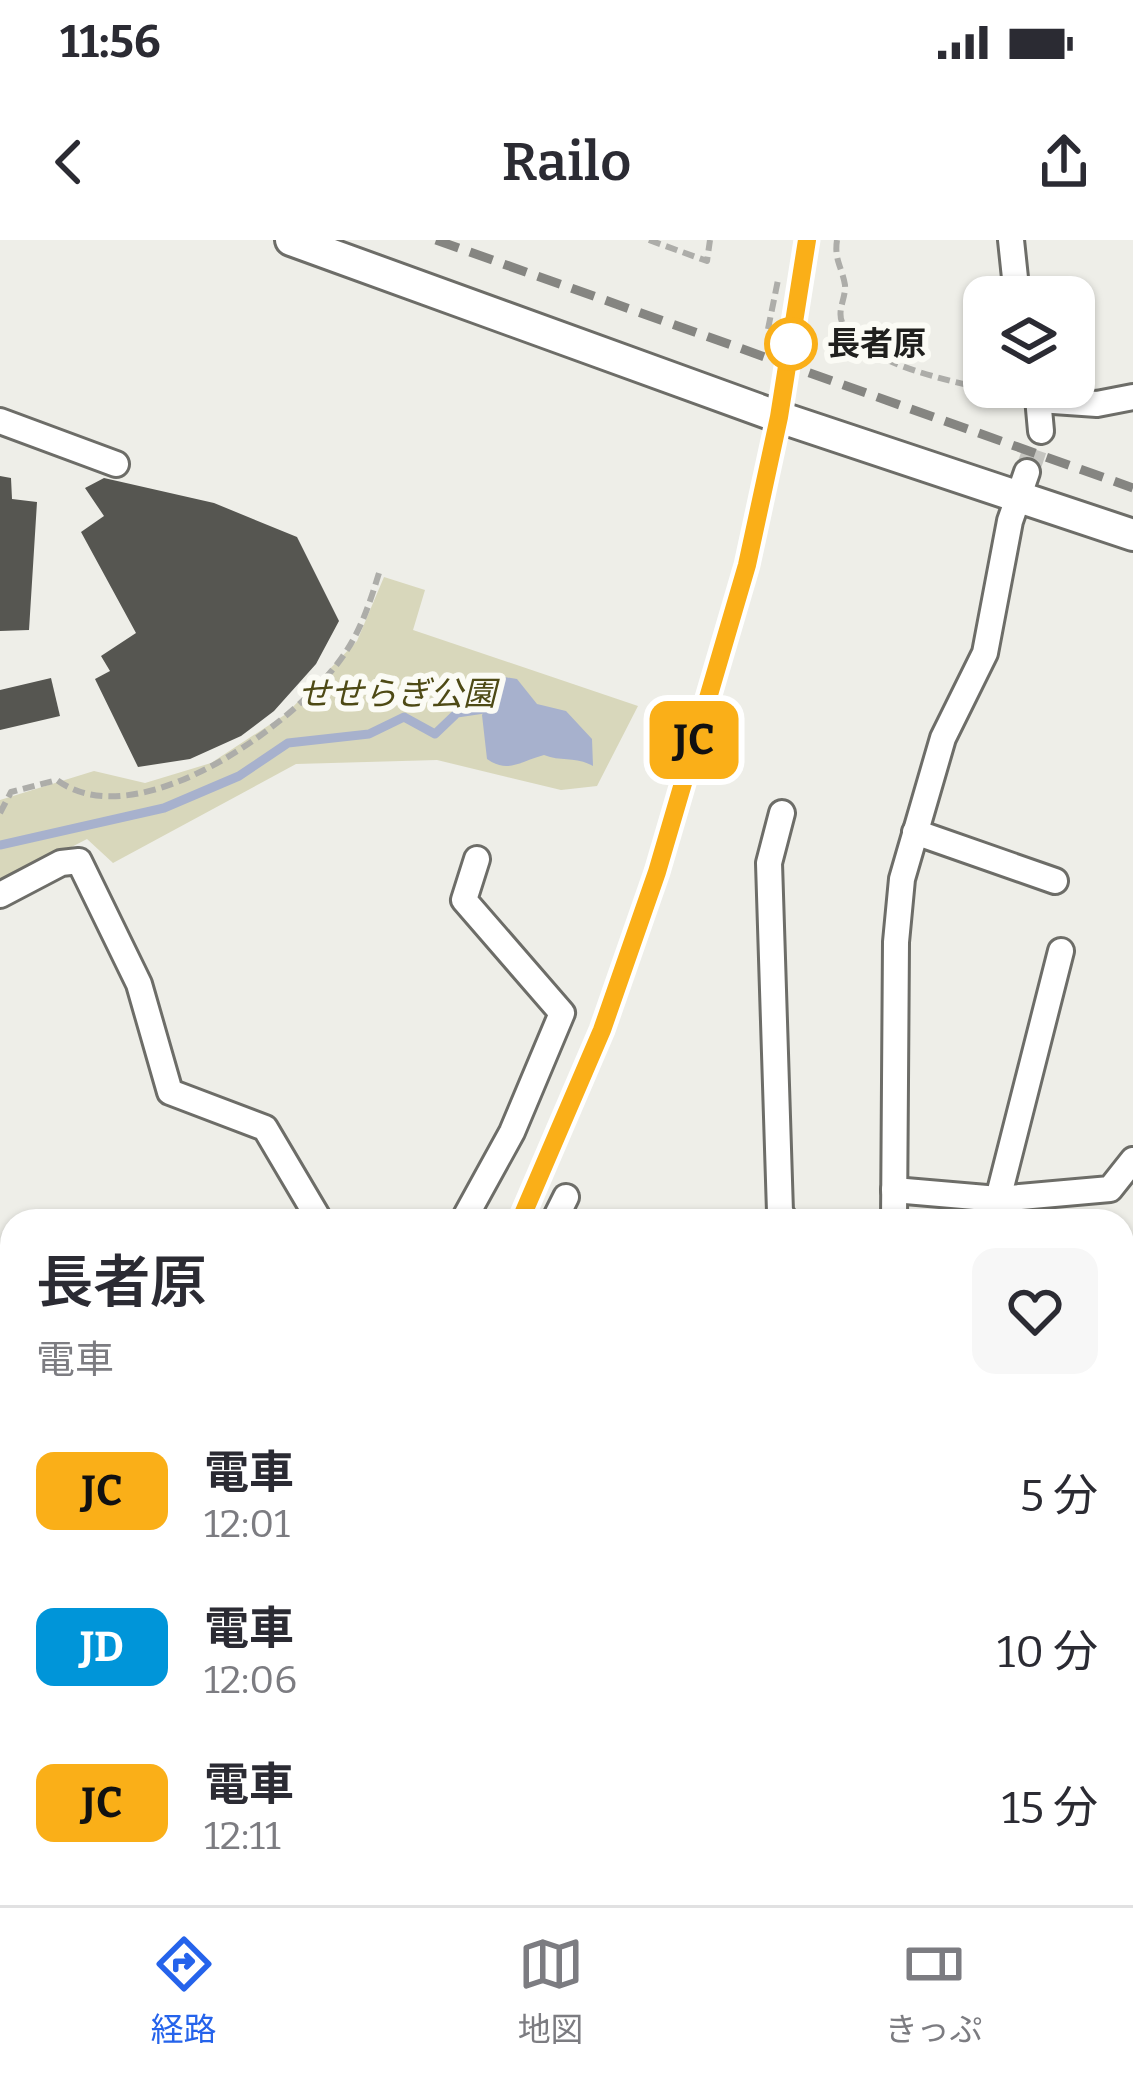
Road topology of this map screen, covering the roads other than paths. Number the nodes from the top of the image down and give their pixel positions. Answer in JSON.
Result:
{"nodes":[{"id":1,"x":290,"y":240,"type":"edge"},
{"id":2,"x":1011,"y":240,"type":"edge"},
{"id":3,"x":1015,"y":276,"type":"edge"},
{"id":4,"x":1095,"y":399,"type":"edge"},
{"id":5,"x":1127,"y":402,"type":"edge"},
{"id":6,"x":1039,"y":408,"type":"edge"},
{"id":7,"x":0,"y":422,"type":"edge"},
{"id":8,"x":1041,"y":430,"type":"tunnel mouth"},
{"id":9,"x":116,"y":464,"type":"dead end"},
{"id":10,"x":1022,"y":484,"type":"junction"},
{"id":11,"x":1133,"y":536,"type":"edge"},
{"id":12,"x":782,"y":813,"type":"dead end"},
{"id":13,"x":915,"y":832,"type":"junction"},
{"id":14,"x":477,"y":859,"type":"dead end"},
{"id":15,"x":1054,"y":881,"type":"dead end"},
{"id":16,"x":0,"y":895,"type":"edge"},
{"id":17,"x":1061,"y":951,"type":"dead end"},
{"id":18,"x":1133,"y":1160,"type":"edge"},
{"id":19,"x":894,"y":1190,"type":"junction"},
{"id":20,"x":566,"y":1197,"type":"dead end"},
{"id":21,"x":313,"y":1209,"type":"edge"},
{"id":22,"x":470,"y":1209,"type":"edge"},
{"id":23,"x":560,"y":1209,"type":"edge"},
{"id":24,"x":780,"y":1209,"type":"edge"},
{"id":25,"x":894,"y":1209,"type":"edge"},
{"id":26,"x":997,"y":1209,"type":"edge"},
{"id":27,"x":1002,"y":1209,"type":"edge"},
{"id":28,"x":1007,"y":1209,"type":"edge"}],
"edges":[{"from":1,"to":10,"type":"street"},
{"from":2,"to":3,"type":"street"},
{"from":4,"to":5,"type":"street"},
{"from":6,"to":8,"type":"street"},
{"from":7,"to":9,"type":"street"},
{"from":10,"to":11,"type":"street"},
{"from":10,"to":13,"type":"street"},
{"from":12,"to":24,"type":"street"},
{"from":13,"to":15,"type":"street"},
{"from":13,"to":19,"type":"street"},
{"from":14,"to":22,"type":"street"},
{"from":16,"to":21,"type":"street"},
{"from":17,"to":27,"type":"street"},
{"from":18,"to":28,"type":"street"},
{"from":19,"to":25,"type":"street"},
{"from":19,"to":26,"type":"street"},
{"from":20,"to":23,"type":"street"}]}
